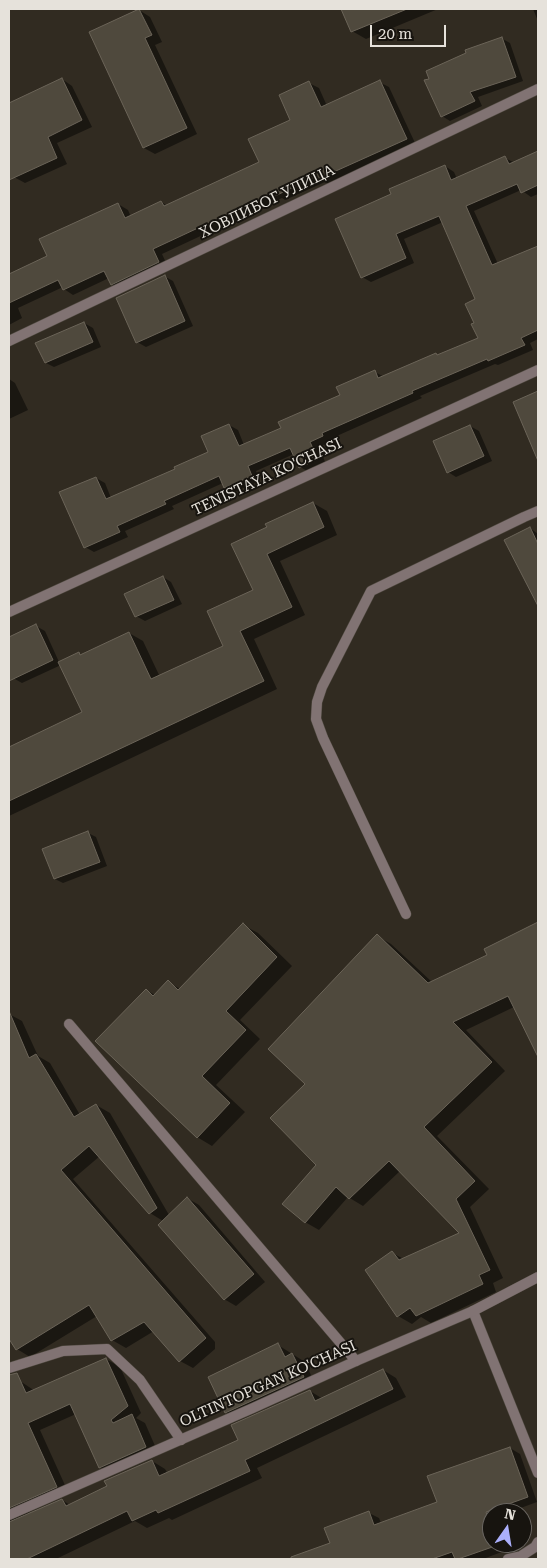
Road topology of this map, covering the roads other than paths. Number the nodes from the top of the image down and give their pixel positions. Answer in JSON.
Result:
{"nodes":[{"id":1,"x":538,"y":89,"type":"edge"},
{"id":2,"x":9,"y":341,"type":"edge"},
{"id":3,"x":538,"y":370,"type":"edge"},
{"id":4,"x":538,"y":512,"type":"edge"},
{"id":5,"x":9,"y":612,"type":"edge"},
{"id":6,"x":406,"y":914,"type":"dead end"},
{"id":7,"x":69,"y":1024,"type":"dead end"},
{"id":8,"x":538,"y":1277,"type":"edge"},
{"id":9,"x":473,"y":1310,"type":"junction"},
{"id":10,"x":356,"y":1361,"type":"junction"},
{"id":11,"x":9,"y":1368,"type":"edge"},
{"id":12,"x":181,"y":1440,"type":"junction"},
{"id":13,"x":538,"y":1472,"type":"edge"},
{"id":14,"x":9,"y":1515,"type":"edge"},
{"id":15,"x":538,"y":1542,"type":"edge"},
{"id":16,"x":508,"y":1559,"type":"edge"}],
"edges":[{"from":1,"to":2,"type":"street","name":"ХОВЛИБОГ УЛИЦА"},
{"from":3,"to":5,"type":"street","name":"TENISTAYA KO'CHASI"},
{"from":4,"to":6,"type":"street"},
{"from":7,"to":10,"type":"street"},
{"from":8,"to":9,"type":"street","name":"OLTINTOPGAN KO'CHASI"},
{"from":9,"to":10,"type":"street","name":"OLTINTOPGAN KO'CHASI"},
{"from":9,"to":13,"type":"street"},
{"from":10,"to":12,"type":"street","name":"OLTINTOPGAN KO'CHASI"},
{"from":11,"to":12,"type":"street"},
{"from":12,"to":14,"type":"street","name":"OLTINTOPGAN KO'CHASI"},
{"from":15,"to":16,"type":"street"}]}
